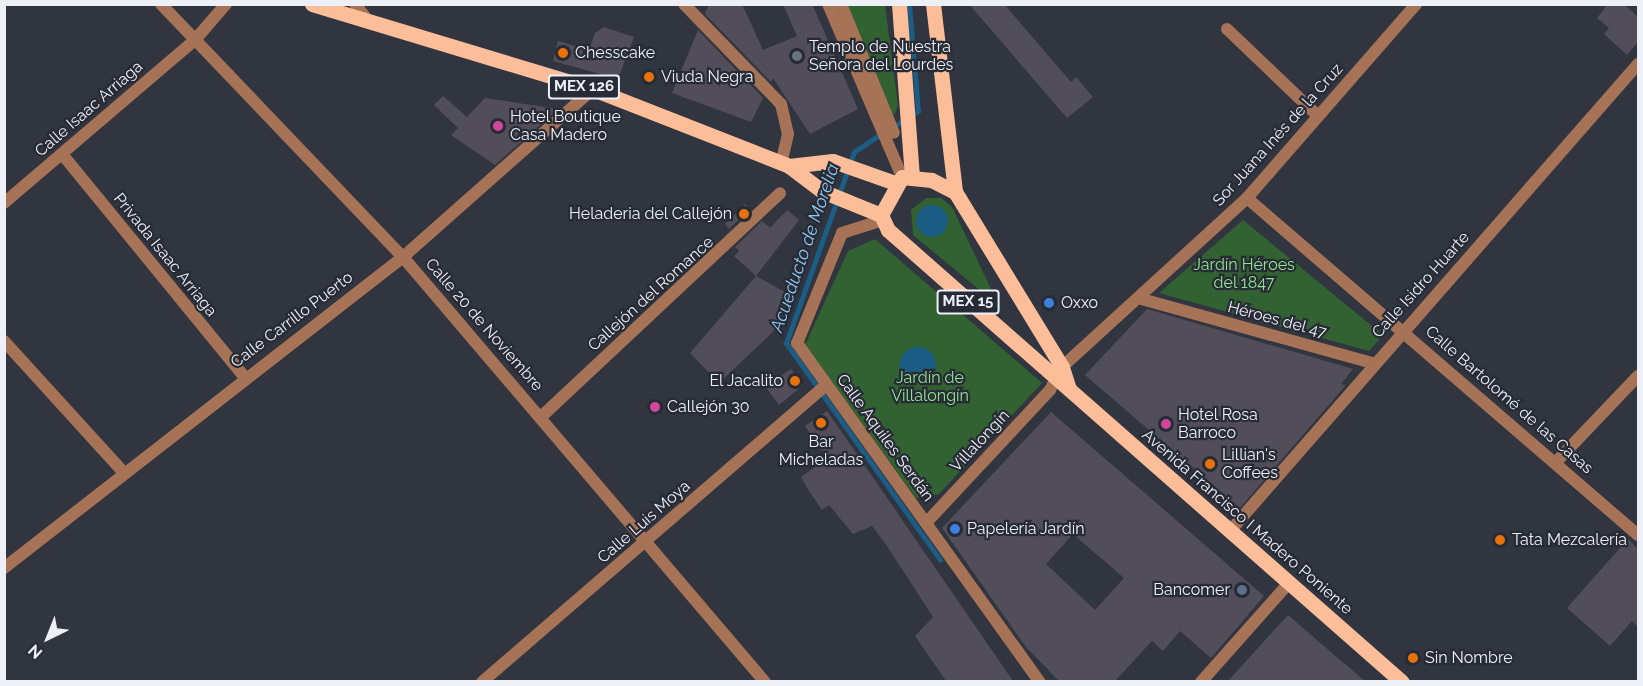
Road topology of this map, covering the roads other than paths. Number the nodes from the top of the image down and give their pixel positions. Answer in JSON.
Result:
{"nodes":[{"id":1,"x":161,"y":4,"type":"edge"},
{"id":2,"x":226,"y":4,"type":"edge"},
{"id":3,"x":312,"y":4,"type":"edge"},
{"id":4,"x":355,"y":4,"type":"edge"},
{"id":5,"x":684,"y":4,"type":"edge"},
{"id":6,"x":828,"y":4,"type":"edge"},
{"id":7,"x":841,"y":4,"type":"edge"},
{"id":8,"x":899,"y":4,"type":"edge"},
{"id":9,"x":933,"y":4,"type":"edge"},
{"id":10,"x":1416,"y":4,"type":"edge"},
{"id":11,"x":372,"y":26,"type":"junction"},
{"id":12,"x":1227,"y":29,"type":"dead end"},
{"id":13,"x":195,"y":40,"type":"junction"},
{"id":14,"x":1638,"y":63,"type":"edge"},
{"id":15,"x":592,"y":89,"type":"junction"},
{"id":16,"x":1318,"y":116,"type":"junction"},
{"id":17,"x":894,"y":133,"type":"dead end"},
{"id":18,"x":62,"y":154,"type":"junction"},
{"id":19,"x":785,"y":165,"type":"junction"},
{"id":20,"x":903,"y":178,"type":"junction"},
{"id":21,"x":955,"y":192,"type":"junction"},
{"id":22,"x":780,"y":193,"type":"dead end"},
{"id":23,"x":1247,"y":198,"type":"junction"},
{"id":24,"x":4,"y":203,"type":"edge"},
{"id":25,"x":882,"y":217,"type":"junction"},
{"id":26,"x":403,"y":257,"type":"junction"},
{"id":27,"x":1138,"y":298,"type":"junction"},
{"id":28,"x":1403,"y":330,"type":"junction"},
{"id":29,"x":4,"y":341,"type":"edge"},
{"id":30,"x":1373,"y":363,"type":"junction"},
{"id":31,"x":244,"y":376,"type":"junction"},
{"id":32,"x":1638,"y":376,"type":"edge"},
{"id":33,"x":1062,"y":379,"type":"junction"},
{"id":34,"x":826,"y":385,"type":"junction"},
{"id":35,"x":542,"y":416,"type":"junction"},
{"id":36,"x":1556,"y":462,"type":"junction"},
{"id":37,"x":124,"y":473,"type":"junction"},
{"id":38,"x":926,"y":523,"type":"junction"},
{"id":39,"x":1230,"y":531,"type":"junction"},
{"id":40,"x":1638,"y":535,"type":"edge"},
{"id":41,"x":647,"y":542,"type":"junction"},
{"id":42,"x":4,"y":568,"type":"edge"},
{"id":43,"x":1289,"y":583,"type":"junction"},
{"id":44,"x":482,"y":681,"type":"edge"},
{"id":45,"x":765,"y":681,"type":"edge"},
{"id":46,"x":1040,"y":681,"type":"edge"},
{"id":47,"x":1201,"y":681,"type":"edge"},
{"id":48,"x":1402,"y":681,"type":"edge"}],
"edges":[{"from":1,"to":13,"type":"street","name":"Calle 20 de Noviembre"},
{"from":2,"to":13,"type":"street","name":"Calle Isaac Arriaga"},
{"from":3,"to":11,"type":"main road","number":"MEX 126"},
{"from":4,"to":11,"type":"street"},
{"from":5,"to":19,"type":"street"},
{"from":6,"to":20,"type":"street"},
{"from":7,"to":17,"type":"street"},
{"from":8,"to":20,"type":"main road"},
{"from":9,"to":21,"type":"main road","number":"MEX 15"},
{"from":10,"to":16,"type":"street","name":"Sor Juana Inés de la Cruz"},
{"from":11,"to":15,"type":"main road","number":"MEX 126"},
{"from":12,"to":16,"type":"street"},
{"from":13,"to":18,"type":"street","name":"Calle Isaac Arriaga"},
{"from":13,"to":26,"type":"street","name":"Calle 20 de Noviembre"},
{"from":14,"to":28,"type":"street","name":"Calle Isidro Huarte"},
{"from":15,"to":19,"type":"main road","number":"MEX 126"},
{"from":15,"to":26,"type":"street","name":"Calle Carrillo Puerto"},
{"from":16,"to":23,"type":"street","name":"Sor Juana Inés de la Cruz"},
{"from":18,"to":24,"type":"street","name":"Calle Isaac Arriaga"},
{"from":18,"to":31,"type":"street","name":"Privada Isaac Arriaga"},
{"from":19,"to":20,"type":"main road","number":"MEX 126"},
{"from":19,"to":25,"type":"main road","number":"MEX 126"},
{"from":20,"to":21,"type":"main road"},
{"from":20,"to":25,"type":"main road"},
{"from":21,"to":33,"type":"main road","number":"MEX 15"},
{"from":22,"to":35,"type":"street","name":"Callejón del Romance"},
{"from":23,"to":27,"type":"street","name":"Sor Juana Inés de la Cruz"},
{"from":23,"to":28,"type":"street","name":"Calle Bartolomé de las Casas"},
{"from":25,"to":33,"type":"main road","number":"MEX 15"},
{"from":25,"to":34,"type":"street","name":"Calle Aquiles Serdán"},
{"from":26,"to":31,"type":"street","name":"Calle Carrillo Puerto"},
{"from":26,"to":35,"type":"street","name":"Calle 20 de Noviembre"},
{"from":27,"to":30,"type":"street","name":"Héroes del 47"},
{"from":27,"to":33,"type":"street","name":"Sor Juana Inés de la Cruz"},
{"from":28,"to":30,"type":"street","name":"Calle Isidro Huarte"},
{"from":28,"to":36,"type":"street","name":"Calle Bartolomé de las Casas"},
{"from":29,"to":37,"type":"street"},
{"from":30,"to":39,"type":"street","name":"Calle Isidro Huarte"},
{"from":31,"to":37,"type":"street","name":"Calle Carrillo Puerto"},
{"from":32,"to":36,"type":"street"},
{"from":33,"to":38,"type":"street","name":"Villalongín"},
{"from":33,"to":39,"type":"main road","name":"Avenida Francisco I Madero Poniente","number":"MEX 15"},
{"from":34,"to":38,"type":"street","name":"Calle Aquiles Serdán"},
{"from":34,"to":41,"type":"street","name":"Calle Luis Moya"},
{"from":35,"to":41,"type":"street","name":"Calle 20 de Noviembre"},
{"from":36,"to":40,"type":"street","name":"Calle Bartolomé de las Casas"},
{"from":37,"to":42,"type":"street","name":"Calle Carrillo Puerto"},
{"from":38,"to":46,"type":"street","name":"Calle Aquiles Serdán"},
{"from":39,"to":43,"type":"main road","name":"Avenida Francisco I Madero Poniente","number":"MEX 15"},
{"from":41,"to":44,"type":"street","name":"Calle Luis Moya"},
{"from":41,"to":45,"type":"street","name":"Calle 20 de Noviembre"},
{"from":43,"to":47,"type":"street"},
{"from":43,"to":48,"type":"main road","name":"Avenida Francisco I Madero Poniente","number":"MEX 15"}]}
